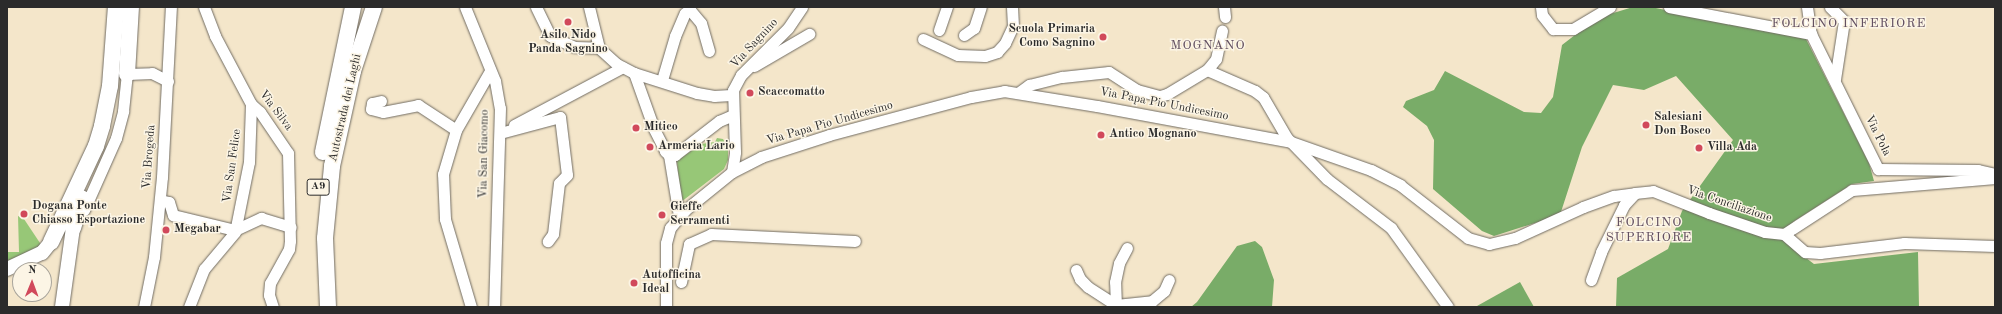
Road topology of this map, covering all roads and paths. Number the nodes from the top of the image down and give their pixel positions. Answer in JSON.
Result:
{"nodes":[{"id":1,"x":116,"y":7,"type":"edge"},
{"id":2,"x":124,"y":7,"type":"edge"},
{"id":3,"x":131,"y":7,"type":"edge"},
{"id":4,"x":170,"y":7,"type":"edge"},
{"id":5,"x":204,"y":7,"type":"edge"},
{"id":6,"x":353,"y":7,"type":"edge"},
{"id":7,"x":374,"y":7,"type":"edge"},
{"id":8,"x":465,"y":7,"type":"edge"},
{"id":9,"x":472,"y":7,"type":"edge"},
{"id":10,"x":536,"y":7,"type":"edge"},
{"id":11,"x":589,"y":7,"type":"edge"},
{"id":12,"x":802,"y":7,"type":"edge"},
{"id":13,"x":947,"y":7,"type":"edge"},
{"id":14,"x":981,"y":7,"type":"edge"},
{"id":15,"x":1012,"y":7,"type":"edge"},
{"id":16,"x":1541,"y":7,"type":"edge"},
{"id":17,"x":1610,"y":7,"type":"edge"},
{"id":18,"x":1669,"y":7,"type":"edge"},
{"id":19,"x":1807,"y":7,"type":"edge"},
{"id":20,"x":1830,"y":7,"type":"edge"},
{"id":21,"x":940,"y":30,"type":"dead end"},
{"id":22,"x":1222,"y":31,"type":"dead end"},
{"id":23,"x":809,"y":34,"type":"dead end"},
{"id":24,"x":1811,"y":34,"type":"junction"},
{"id":25,"x":964,"y":35,"type":"dead end"},
{"id":26,"x":923,"y":39,"type":"dead end"},
{"id":27,"x":599,"y":48,"type":"junction"},
{"id":28,"x":709,"y":51,"type":"dead end"},
{"id":29,"x":622,"y":67,"type":"junction"},
{"id":30,"x":346,"y":69,"type":"junction"},
{"id":31,"x":745,"y":70,"type":"junction"},
{"id":32,"x":1207,"y":70,"type":"junction"},
{"id":33,"x":634,"y":73,"type":"junction"},
{"id":34,"x":127,"y":74,"type":"junction"},
{"id":35,"x":493,"y":76,"type":"junction"},
{"id":36,"x":662,"y":80,"type":"junction"},
{"id":37,"x":1835,"y":80,"type":"junction"},
{"id":38,"x":168,"y":81,"type":"junction"},
{"id":39,"x":1018,"y":93,"type":"junction"},
{"id":40,"x":732,"y":95,"type":"junction"},
{"id":41,"x":381,"y":102,"type":"dead end"},
{"id":42,"x":251,"y":104,"type":"junction"},
{"id":43,"x":733,"y":115,"type":"junction"},
{"id":44,"x":456,"y":130,"type":"junction"},
{"id":45,"x":707,"y":132,"type":"junction"},
{"id":46,"x":500,"y":133,"type":"junction"},
{"id":47,"x":734,"y":141,"type":"junction"},
{"id":48,"x":1291,"y":142,"type":"junction"},
{"id":49,"x":670,"y":155,"type":"junction"},
{"id":50,"x":732,"y":172,"type":"junction"},
{"id":51,"x":1995,"y":174,"type":"edge"},
{"id":52,"x":1995,"y":178,"type":"edge"},
{"id":53,"x":1635,"y":193,"type":"junction"},
{"id":54,"x":160,"y":200,"type":"junction"},
{"id":55,"x":679,"y":216,"type":"junction"},
{"id":56,"x":291,"y":227,"type":"junction"},
{"id":57,"x":73,"y":228,"type":"junction"},
{"id":58,"x":235,"y":231,"type":"junction"},
{"id":59,"x":1784,"y":234,"type":"junction"},
{"id":60,"x":548,"y":241,"type":"dead end"},
{"id":61,"x":51,"y":242,"type":"joint"},
{"id":62,"x":855,"y":242,"type":"dead end"},
{"id":63,"x":1995,"y":246,"type":"edge"},
{"id":64,"x":1126,"y":248,"type":"dead end"},
{"id":65,"x":7,"y":269,"type":"edge"},
{"id":66,"x":1076,"y":270,"type":"dead end"},
{"id":67,"x":1169,"y":280,"type":"dead end"},
{"id":68,"x":1591,"y":280,"type":"dead end"},
{"id":69,"x":681,"y":282,"type":"dead end"},
{"id":70,"x":1116,"y":306,"type":"edge"},
{"id":71,"x":62,"y":307,"type":"edge"},
{"id":72,"x":144,"y":307,"type":"edge"},
{"id":73,"x":189,"y":307,"type":"edge"},
{"id":74,"x":273,"y":307,"type":"edge"},
{"id":75,"x":317,"y":307,"type":"edge"},
{"id":76,"x":328,"y":307,"type":"edge"},
{"id":77,"x":470,"y":307,"type":"edge"},
{"id":78,"x":494,"y":307,"type":"edge"},
{"id":79,"x":666,"y":307,"type":"edge"},
{"id":80,"x":1448,"y":307,"type":"edge"}],
"edges":[{"from":1,"to":61,"type":"highway"},
{"from":2,"to":57,"type":"highway"},
{"from":3,"to":34,"type":"highway"},
{"from":4,"to":38,"type":"street","name":"Via Brogeda"},
{"from":5,"to":42,"type":"street","name":"Via Silva"},
{"from":6,"to":30,"type":"highway","name":"Autostrada dei Laghi","number":"A9"},
{"from":7,"to":30,"type":"highway","name":"Autostrada dei Laghi","number":"A9"},
{"from":8,"to":35,"type":"street","name":"Via San Giacomo"},
{"from":9,"to":35,"type":"street"},
{"from":10,"to":27,"type":"street"},
{"from":11,"to":27,"type":"street"},
{"from":12,"to":31,"type":"street","name":"Via Sagnino"},
{"from":13,"to":21,"type":"street"},
{"from":14,"to":25,"type":"street"},
{"from":15,"to":26,"type":"street"},
{"from":16,"to":17,"type":"street"},
{"from":18,"to":24,"type":"street"},
{"from":19,"to":24,"type":"street","name":"Via Pola"},
{"from":20,"to":37,"type":"street"},
{"from":22,"to":32,"type":"street"},
{"from":23,"to":31,"type":"street"},
{"from":24,"to":37,"type":"street","name":"Via Pola"},
{"from":27,"to":29,"type":"street"},
{"from":28,"to":36,"type":"street"},
{"from":29,"to":33,"type":"street"},
{"from":29,"to":46,"type":"street"},
{"from":30,"to":75,"type":"highway","name":"Autostrada dei Laghi","number":"A9"},
{"from":30,"to":76,"type":"highway","name":"Autostrada dei Laghi","number":"A9"},
{"from":31,"to":40,"type":"street","name":"Via Sagnino"},
{"from":32,"to":39,"type":"street"},
{"from":32,"to":48,"type":"street"},
{"from":33,"to":36,"type":"street"},
{"from":33,"to":49,"type":"street"},
{"from":34,"to":38,"type":"street"},
{"from":34,"to":57,"type":"street"},
{"from":35,"to":44,"type":"street"},
{"from":35,"to":46,"type":"street","name":"Via San Giacomo"},
{"from":36,"to":40,"type":"street"},
{"from":37,"to":51,"type":"street","name":"Via Pola"},
{"from":38,"to":54,"type":"street","name":"Via Brogeda"},
{"from":39,"to":48,"type":"street","name":"Via Papa Pio Undicesimo"},
{"from":39,"to":50,"type":"street","name":"Via Papa Pio Undicesimo"},
{"from":40,"to":43,"type":"street"},
{"from":41,"to":44,"type":"street"},
{"from":42,"to":56,"type":"street","name":"Via Silva"},
{"from":42,"to":58,"type":"street","name":"Via San Felice"},
{"from":43,"to":45,"type":"street"},
{"from":43,"to":47,"type":"street"},
{"from":44,"to":77,"type":"street"},
{"from":45,"to":47,"type":"street"},
{"from":45,"to":49,"type":"street"},
{"from":46,"to":60,"type":"street"},
{"from":46,"to":78,"type":"street","name":"Via San Giacomo"},
{"from":47,"to":50,"type":"street"},
{"from":48,"to":53,"type":"street","name":"Via Papa Pio Undicesimo"},
{"from":48,"to":80,"type":"street"},
{"from":49,"to":55,"type":"street"},
{"from":50,"to":55,"type":"street","name":"Via Papa Pio Undicesimo"},
{"from":52,"to":59,"type":"street","name":"Via Conciliazione"},
{"from":53,"to":59,"type":"street","name":"Via Conciliazione"},
{"from":53,"to":68,"type":"street"},
{"from":54,"to":58,"type":"street"},
{"from":54,"to":72,"type":"street","name":"Via Brogeda"},
{"from":55,"to":79,"type":"street","name":"Via Papa Pio Undicesimo"},
{"from":56,"to":58,"type":"street"},
{"from":56,"to":74,"type":"street","name":"Via Silva"},
{"from":57,"to":71,"type":"main road"},
{"from":58,"to":73,"type":"street"},
{"from":59,"to":63,"type":"street"},
{"from":61,"to":65,"type":"main road"},
{"from":62,"to":69,"type":"street"},
{"from":64,"to":70,"type":"street"},
{"from":66,"to":70,"type":"street"},
{"from":67,"to":70,"type":"street"}]}
